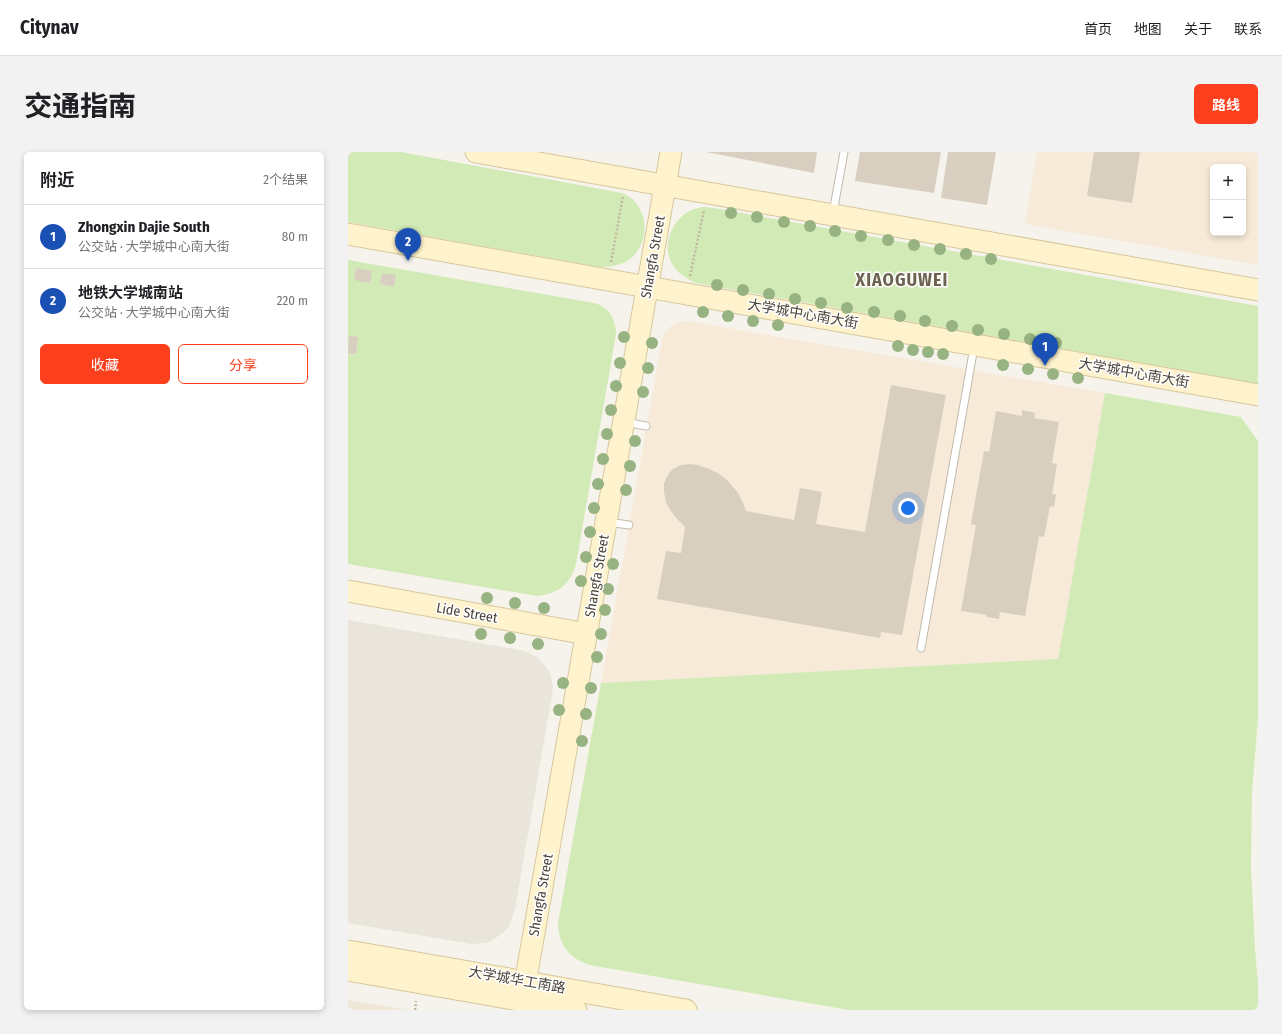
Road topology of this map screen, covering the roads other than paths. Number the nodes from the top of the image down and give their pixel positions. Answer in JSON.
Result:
{"nodes":[{"id":1,"x":476,"y":152,"type":"edge"},
{"id":2,"x":671,"y":152,"type":"edge"},
{"id":3,"x":844,"y":152,"type":"edge"},
{"id":4,"x":665,"y":186,"type":"junction"},
{"id":5,"x":833,"y":215,"type":"junction"},
{"id":6,"x":348,"y":234,"type":"edge"},
{"id":7,"x":648,"y":287,"type":"junction"},
{"id":8,"x":1258,"y":290,"type":"edge"},
{"id":9,"x":974,"y":345,"type":"junction"},
{"id":10,"x":1258,"y":395,"type":"edge"},
{"id":11,"x":624,"y":422,"type":"junction"},
{"id":12,"x":646,"y":426,"type":"dead end"},
{"id":13,"x":606,"y":521,"type":"junction"},
{"id":14,"x":629,"y":525,"type":"dead end"},
{"id":15,"x":348,"y":591,"type":"edge"},
{"id":16,"x":587,"y":634,"type":"junction"},
{"id":17,"x":921,"y":648,"type":"dead end"},
{"id":18,"x":348,"y":950,"type":"edge"},
{"id":19,"x":348,"y":970,"type":"edge"},
{"id":20,"x":524,"y":991,"type":"junction"},
{"id":21,"x":576,"y":1010,"type":"edge"},
{"id":22,"x":686,"y":1010,"type":"edge"}],
"edges":[{"from":1,"to":4,"type":"main road"},
{"from":2,"to":4,"type":"main road","name":"Shangfa Street"},
{"from":3,"to":5,"type":"lane"},
{"from":4,"to":5,"type":"main road"},
{"from":4,"to":7,"type":"main road","name":"Shangfa Street"},
{"from":5,"to":8,"type":"main road"},
{"from":6,"to":7,"type":"main road","name":"大学城中心南大街"},
{"from":7,"to":9,"type":"main road","name":"大学城中心南大街"},
{"from":7,"to":11,"type":"main road","name":"Shangfa Street"},
{"from":9,"to":10,"type":"main road","name":"大学城中心南大街"},
{"from":9,"to":17,"type":"lane"},
{"from":11,"to":12,"type":"lane"},
{"from":11,"to":13,"type":"main road","name":"Shangfa Street"},
{"from":13,"to":14,"type":"lane"},
{"from":13,"to":16,"type":"main road","name":"Shangfa Street"},
{"from":15,"to":16,"type":"main road","name":"Lide Street"},
{"from":16,"to":20,"type":"main road","name":"Shangfa Street"},
{"from":18,"to":20,"type":"main road","name":"大学城华工南路"},
{"from":19,"to":20,"type":"main road","name":"大学城华工南路"},
{"from":20,"to":21,"type":"main road","name":"大学城华工南路"},
{"from":20,"to":22,"type":"main road","name":"大学城华工南路"}]}
